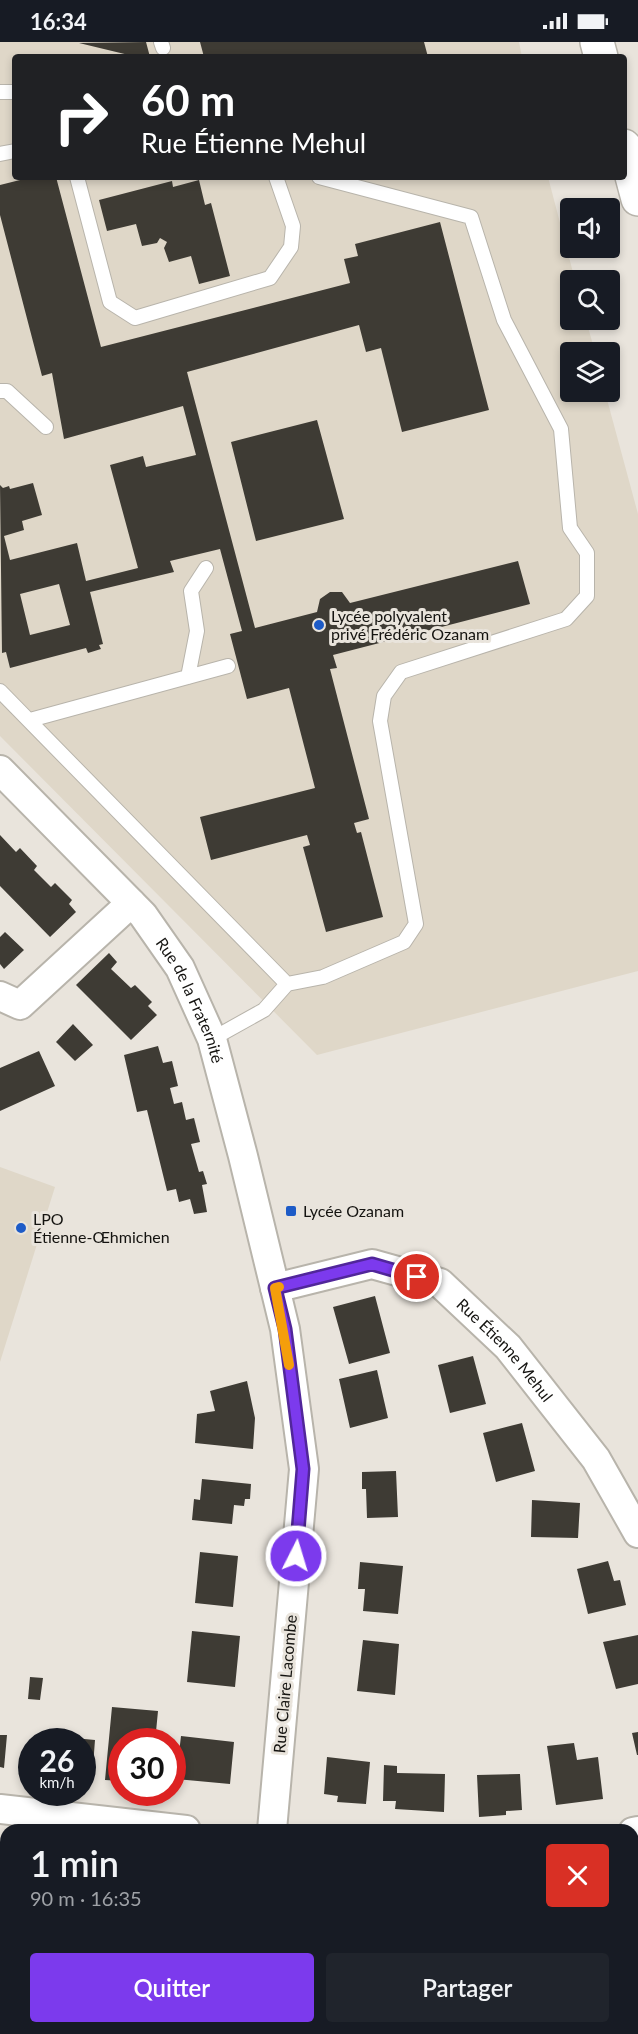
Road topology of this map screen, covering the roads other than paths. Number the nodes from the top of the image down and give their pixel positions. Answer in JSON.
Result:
{"nodes":[{"id":1,"x":627,"y":157,"type":"edge"},
{"id":2,"x":78,"y":180,"type":"edge"},
{"id":3,"x":277,"y":180,"type":"edge"},
{"id":4,"x":330,"y":180,"type":"edge"},
{"id":5,"x":638,"y":199,"type":"edge"},
{"id":6,"x":0,"y":391,"type":"edge"},
{"id":7,"x":46,"y":427,"type":"dead end"},
{"id":8,"x":206,"y":568,"type":"dead end"},
{"id":9,"x":228,"y":666,"type":"dead end"},
{"id":10,"x":189,"y":677,"type":"junction"},
{"id":11,"x":0,"y":691,"type":"edge"},
{"id":12,"x":30,"y":720,"type":"junction"},
{"id":13,"x":0,"y":770,"type":"edge"},
{"id":14,"x":131,"y":903,"type":"junction"},
{"id":15,"x":287,"y":984,"type":"junction"},
{"id":16,"x":0,"y":996,"type":"edge"},
{"id":17,"x":212,"y":1039,"type":"junction"},
{"id":18,"x":275,"y":1288,"type":"junction"},
{"id":19,"x":638,"y":1533,"type":"edge"},
{"id":20,"x":0,"y":1809,"type":"edge"},
{"id":21,"x":63,"y":1823,"type":"edge"},
{"id":22,"x":81,"y":1824,"type":"edge"},
{"id":23,"x":273,"y":1824,"type":"edge"}],
"edges":[{"from":1,"to":5,"type":"main road"},
{"from":2,"to":3,"type":"lane"},
{"from":4,"to":15,"type":"lane"},
{"from":6,"to":7,"type":"lane"},
{"from":8,"to":10,"type":"lane"},
{"from":9,"to":10,"type":"lane"},
{"from":10,"to":12,"type":"lane"},
{"from":11,"to":12,"type":"lane"},
{"from":12,"to":15,"type":"lane"},
{"from":13,"to":14,"type":"street","name":"Rue de la Fraternité"},
{"from":14,"to":16,"type":"street"},
{"from":14,"to":17,"type":"street","name":"Rue de la Fraternité"},
{"from":15,"to":17,"type":"lane"},
{"from":17,"to":18,"type":"street","name":"Rue de la Fraternité"},
{"from":18,"to":19,"type":"street","name":"Rue Étienne Mehul"},
{"from":18,"to":23,"type":"street","name":"Rue Claire Lacombe"},
{"from":20,"to":21,"type":"street"},
{"from":21,"to":22,"type":"street"}]}
